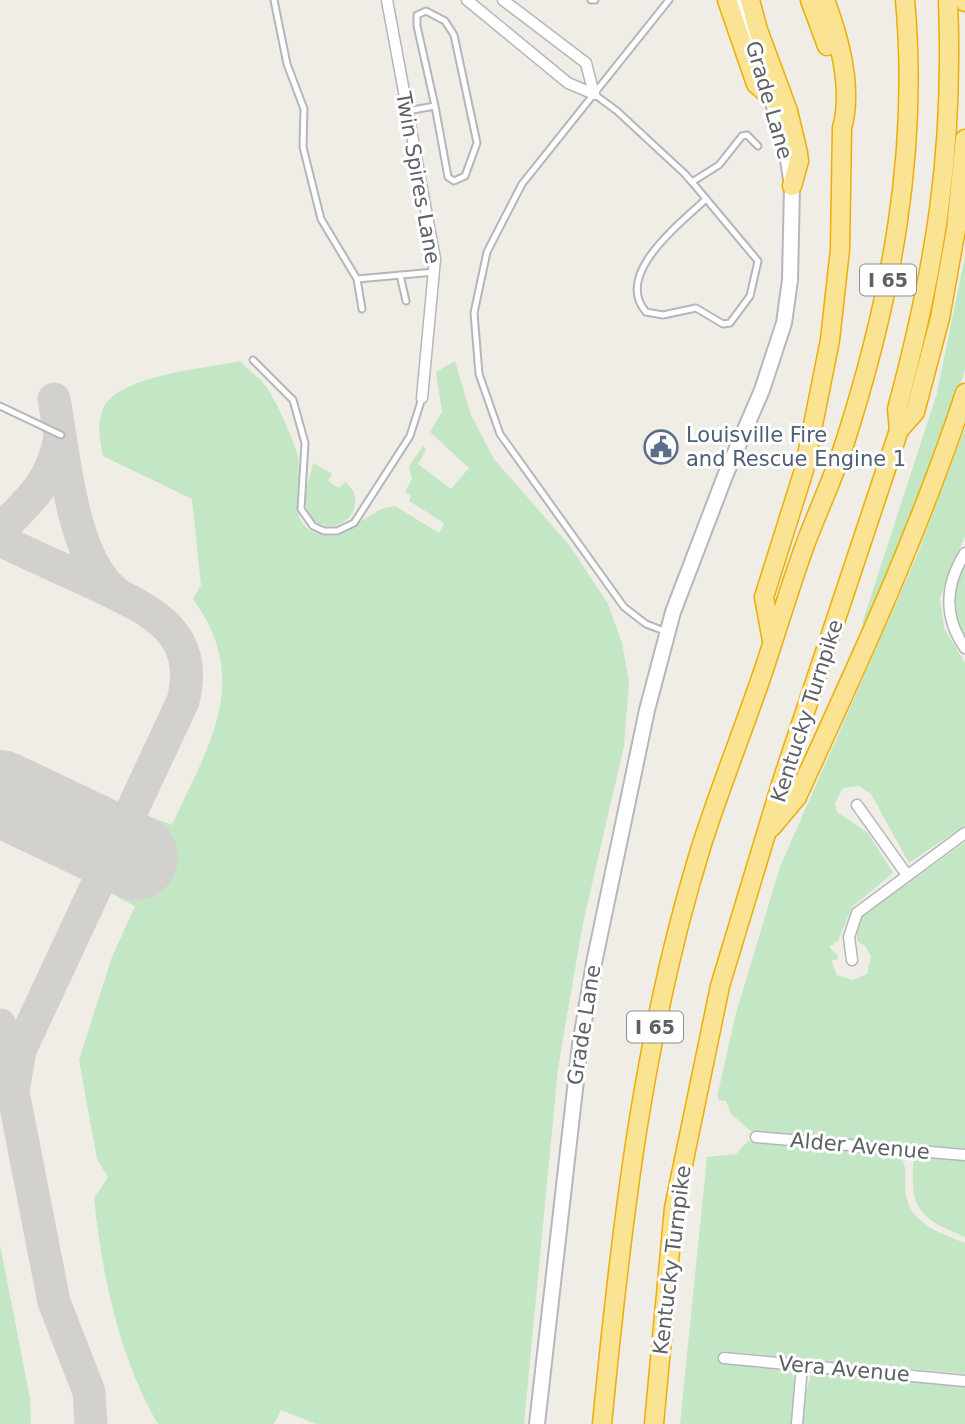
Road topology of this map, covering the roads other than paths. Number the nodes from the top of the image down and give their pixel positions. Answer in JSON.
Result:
{"nodes":[{"id":1,"x":275,"y":0,"type":"edge"},
{"id":2,"x":387,"y":0,"type":"edge"},
{"id":3,"x":467,"y":0,"type":"edge"},
{"id":4,"x":503,"y":0,"type":"edge"},
{"id":5,"x":668,"y":0,"type":"edge"},
{"id":6,"x":810,"y":0,"type":"edge"},
{"id":7,"x":825,"y":0,"type":"edge"},
{"id":8,"x":905,"y":0,"type":"edge"},
{"id":9,"x":948,"y":0,"type":"edge"},
{"id":10,"x":739,"y":2,"type":"edge"},
{"id":11,"x":594,"y":94,"type":"junction"},
{"id":12,"x":773,"y":99,"type":"joint"},
{"id":13,"x":435,"y":106,"type":"junction"},
{"id":14,"x":407,"y":111,"type":"junction"},
{"id":15,"x":842,"y":128,"type":"junction"},
{"id":16,"x":965,"y":139,"type":"edge"},
{"id":17,"x":758,"y":146,"type":"dead end"},
{"id":18,"x":692,"y":182,"type":"junction"},
{"id":19,"x":792,"y":186,"type":"junction"},
{"id":20,"x":706,"y":199,"type":"junction"},
{"id":21,"x":435,"y":272,"type":"junction"},
{"id":22,"x":400,"y":275,"type":"junction"},
{"id":23,"x":357,"y":279,"type":"junction"},
{"id":24,"x":405,"y":300,"type":"dead end"},
{"id":25,"x":362,"y":309,"type":"dead end"},
{"id":26,"x":253,"y":360,"type":"dead end"},
{"id":27,"x":965,"y":393,"type":"edge"},
{"id":28,"x":422,"y":398,"type":"joint"},
{"id":29,"x":0,"y":407,"type":"edge"},
{"id":30,"x":899,"y":430,"type":"junction"},
{"id":31,"x":61,"y":435,"type":"dead end"},
{"id":32,"x":965,"y":553,"type":"edge"},
{"id":33,"x":667,"y":632,"type":"junction"},
{"id":34,"x":773,"y":645,"type":"junction"},
{"id":35,"x":965,"y":648,"type":"edge"},
{"id":36,"x":857,"y":805,"type":"dead end"},
{"id":37,"x":767,"y":833,"type":"junction"},
{"id":38,"x":965,"y":833,"type":"edge"},
{"id":39,"x":907,"y":875,"type":"junction"},
{"id":40,"x":852,"y":960,"type":"dead end"},
{"id":41,"x":756,"y":1137,"type":"dead end"},
{"id":42,"x":965,"y":1155,"type":"edge"},
{"id":43,"x":724,"y":1358,"type":"dead end"},
{"id":44,"x":802,"y":1366,"type":"junction"},
{"id":45,"x":965,"y":1381,"type":"edge"},
{"id":46,"x":537,"y":1424,"type":"edge"},
{"id":47,"x":602,"y":1424,"type":"edge"},
{"id":48,"x":654,"y":1424,"type":"edge"},
{"id":49,"x":797,"y":1424,"type":"edge"}],
"edges":[{"from":1,"to":23,"type":"lane"},
{"from":2,"to":14,"type":"street","name":"Twin Spires Lane"},
{"from":3,"to":11,"type":"street"},
{"from":4,"to":11,"type":"street"},
{"from":5,"to":11,"type":"lane"},
{"from":6,"to":15,"type":"highway"},
{"from":7,"to":15,"type":"highway"},
{"from":8,"to":34,"type":"highway","number":"I 65"},
{"from":9,"to":30,"type":"highway","name":"Kentucky Turnpike","number":"I 65"},
{"from":10,"to":12,"type":"highway"},
{"from":10,"to":19,"type":"highway"},
{"from":11,"to":18,"type":"lane"},
{"from":11,"to":33,"type":"lane"},
{"from":12,"to":19,"type":"main road","name":"Grade Lane"},
{"from":13,"to":13,"type":"lane"},
{"from":13,"to":14,"type":"lane"},
{"from":14,"to":21,"type":"street","name":"Twin Spires Lane"},
{"from":15,"to":34,"type":"highway"},
{"from":16,"to":30,"type":"highway"},
{"from":17,"to":18,"type":"lane"},
{"from":18,"to":20,"type":"lane"},
{"from":19,"to":33,"type":"main road","name":"Grade Lane"},
{"from":20,"to":20,"type":"lane"},
{"from":21,"to":22,"type":"lane"},
{"from":21,"to":28,"type":"street","name":"Twin Spires Lane"},
{"from":22,"to":23,"type":"lane"},
{"from":22,"to":24,"type":"lane"},
{"from":23,"to":25,"type":"lane"},
{"from":26,"to":28,"type":"lane"},
{"from":27,"to":37,"type":"highway"},
{"from":29,"to":31,"type":"lane"},
{"from":30,"to":37,"type":"highway","name":"Kentucky Turnpike","number":"I 65"},
{"from":32,"to":35,"type":"street"},
{"from":33,"to":46,"type":"main road","name":"Grade Lane"},
{"from":34,"to":47,"type":"highway","number":"I 65"},
{"from":36,"to":39,"type":"street"},
{"from":37,"to":48,"type":"highway","name":"Kentucky Turnpike","number":"I 65"},
{"from":38,"to":39,"type":"street"},
{"from":39,"to":40,"type":"street"},
{"from":41,"to":42,"type":"street","name":"Alder Avenue"},
{"from":43,"to":44,"type":"street","name":"Vera Avenue"},
{"from":44,"to":45,"type":"street","name":"Vera Avenue"},
{"from":44,"to":49,"type":"street"}]}
